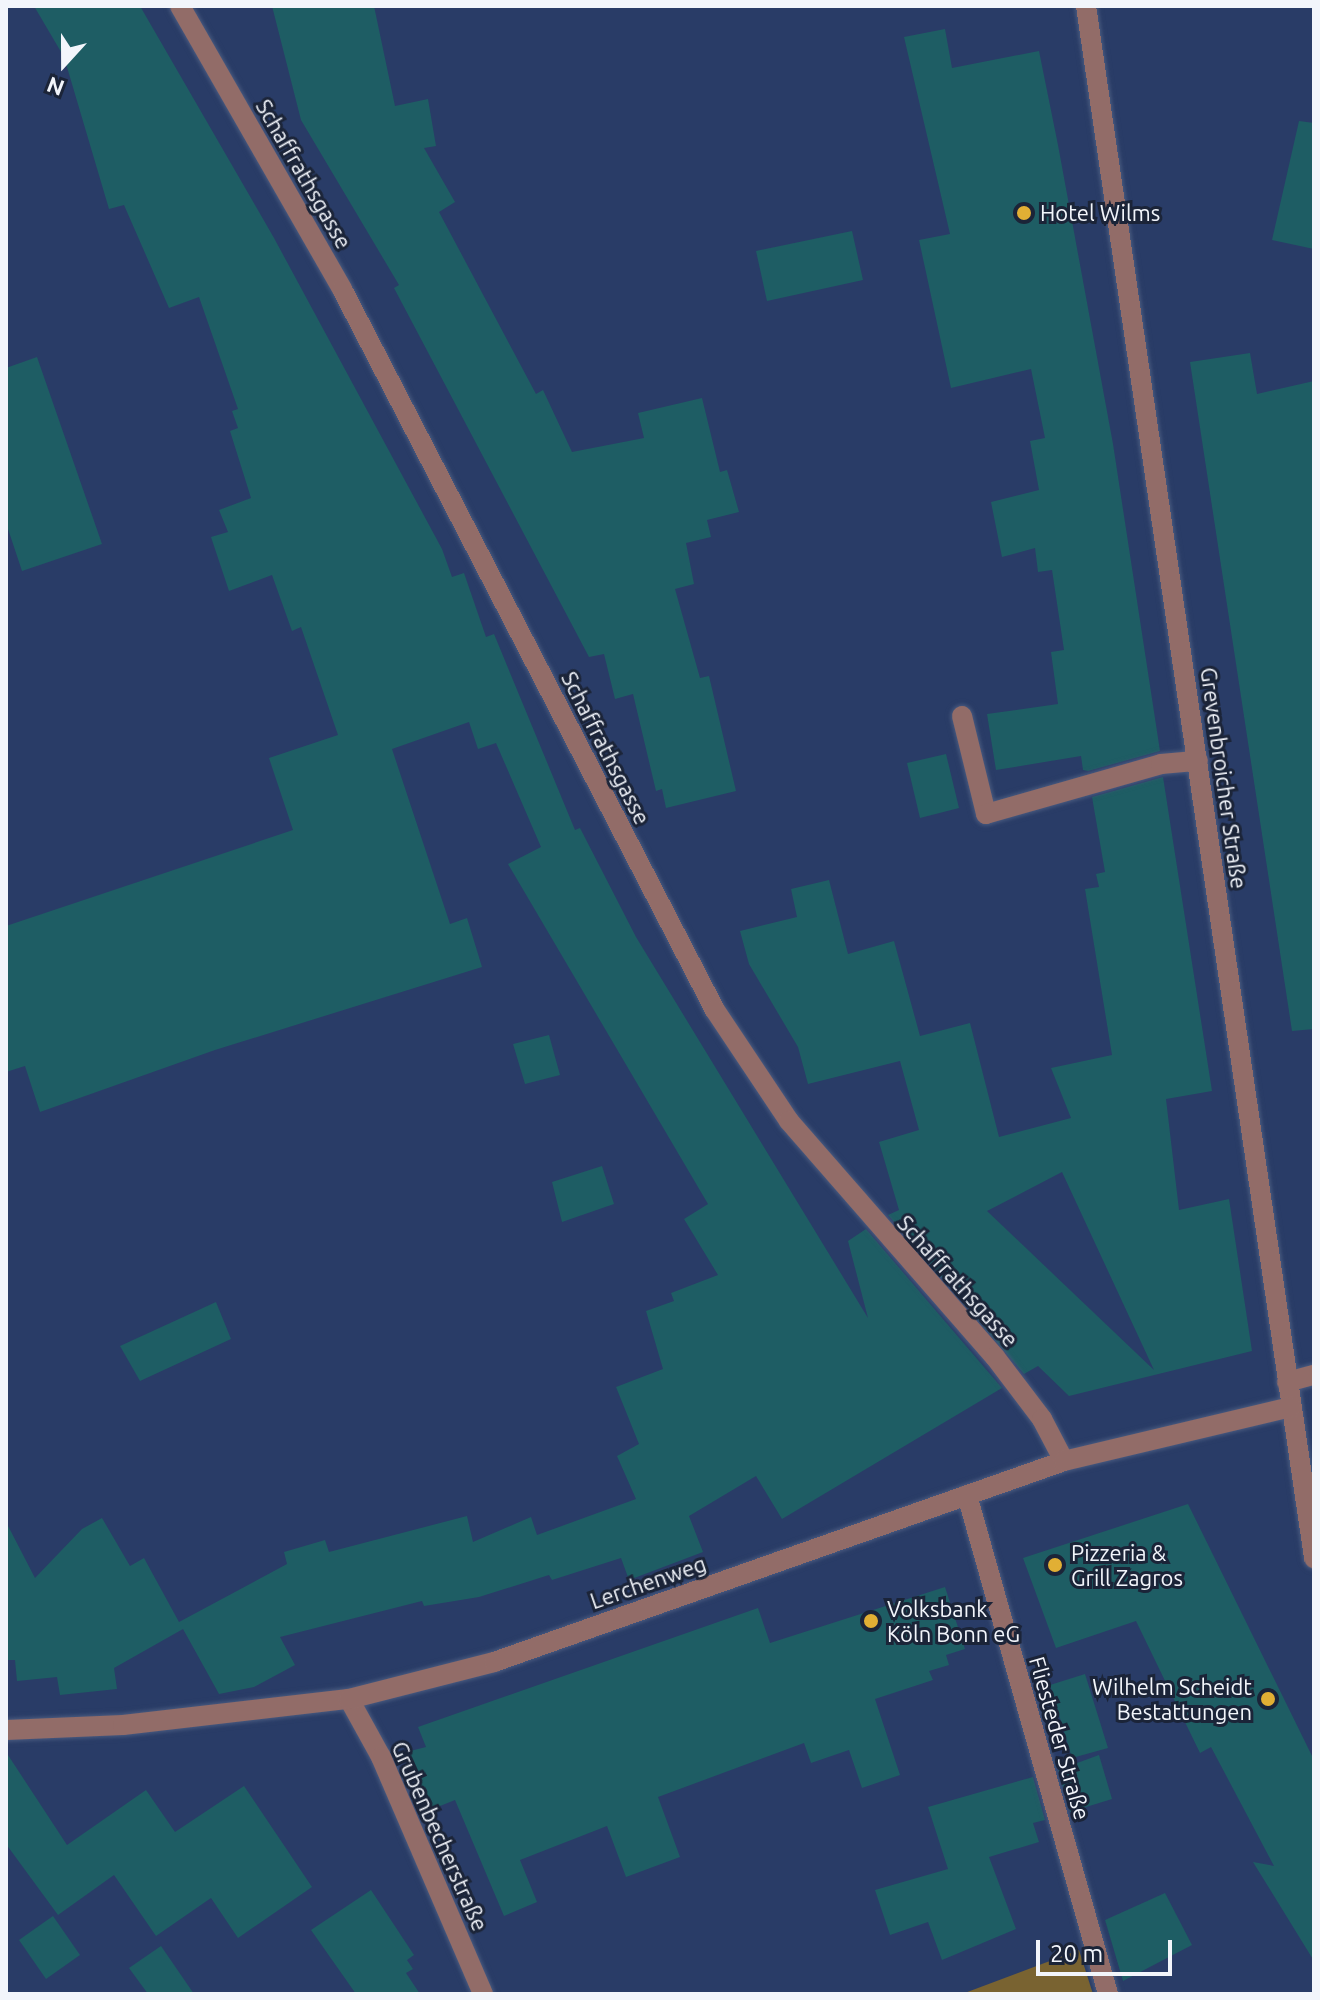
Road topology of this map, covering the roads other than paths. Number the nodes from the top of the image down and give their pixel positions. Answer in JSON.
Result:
{"nodes":[{"id":1,"x":180,"y":6,"type":"edge"},
{"id":2,"x":1086,"y":6,"type":"edge"},
{"id":3,"x":962,"y":716,"type":"dead end"},
{"id":4,"x":1198,"y":761,"type":"junction"},
{"id":5,"x":1314,"y":1375,"type":"edge"},
{"id":6,"x":1287,"y":1382,"type":"junction"},
{"id":7,"x":1291,"y":1407,"type":"junction"},
{"id":8,"x":1064,"y":1461,"type":"junction"},
{"id":9,"x":967,"y":1495,"type":"junction"},
{"id":10,"x":1314,"y":1558,"type":"edge"},
{"id":11,"x":349,"y":1699,"type":"junction"},
{"id":12,"x":6,"y":1730,"type":"edge"},
{"id":13,"x":483,"y":1994,"type":"edge"},
{"id":14,"x":1108,"y":1994,"type":"edge"}],
"edges":[{"from":1,"to":8,"type":"street","name":"Schaffrathsgasse"},
{"from":2,"to":4,"type":"street","name":"Grevenbroicher Straße"},
{"from":3,"to":4,"type":"street"},
{"from":4,"to":6,"type":"street","name":"Grevenbroicher Straße"},
{"from":5,"to":6,"type":"street"},
{"from":6,"to":7,"type":"street","name":"Grevenbroicher Straße"},
{"from":7,"to":8,"type":"street","name":"Lerchenweg"},
{"from":7,"to":10,"type":"street","name":"Grevenbroicher Straße"},
{"from":8,"to":9,"type":"street","name":"Lerchenweg"},
{"from":9,"to":11,"type":"street","name":"Lerchenweg"},
{"from":9,"to":14,"type":"street","name":"Fliesteder Straße"},
{"from":11,"to":12,"type":"street","name":"Lerchenweg"},
{"from":11,"to":13,"type":"street","name":"Grubenbecherstraße"}]}
